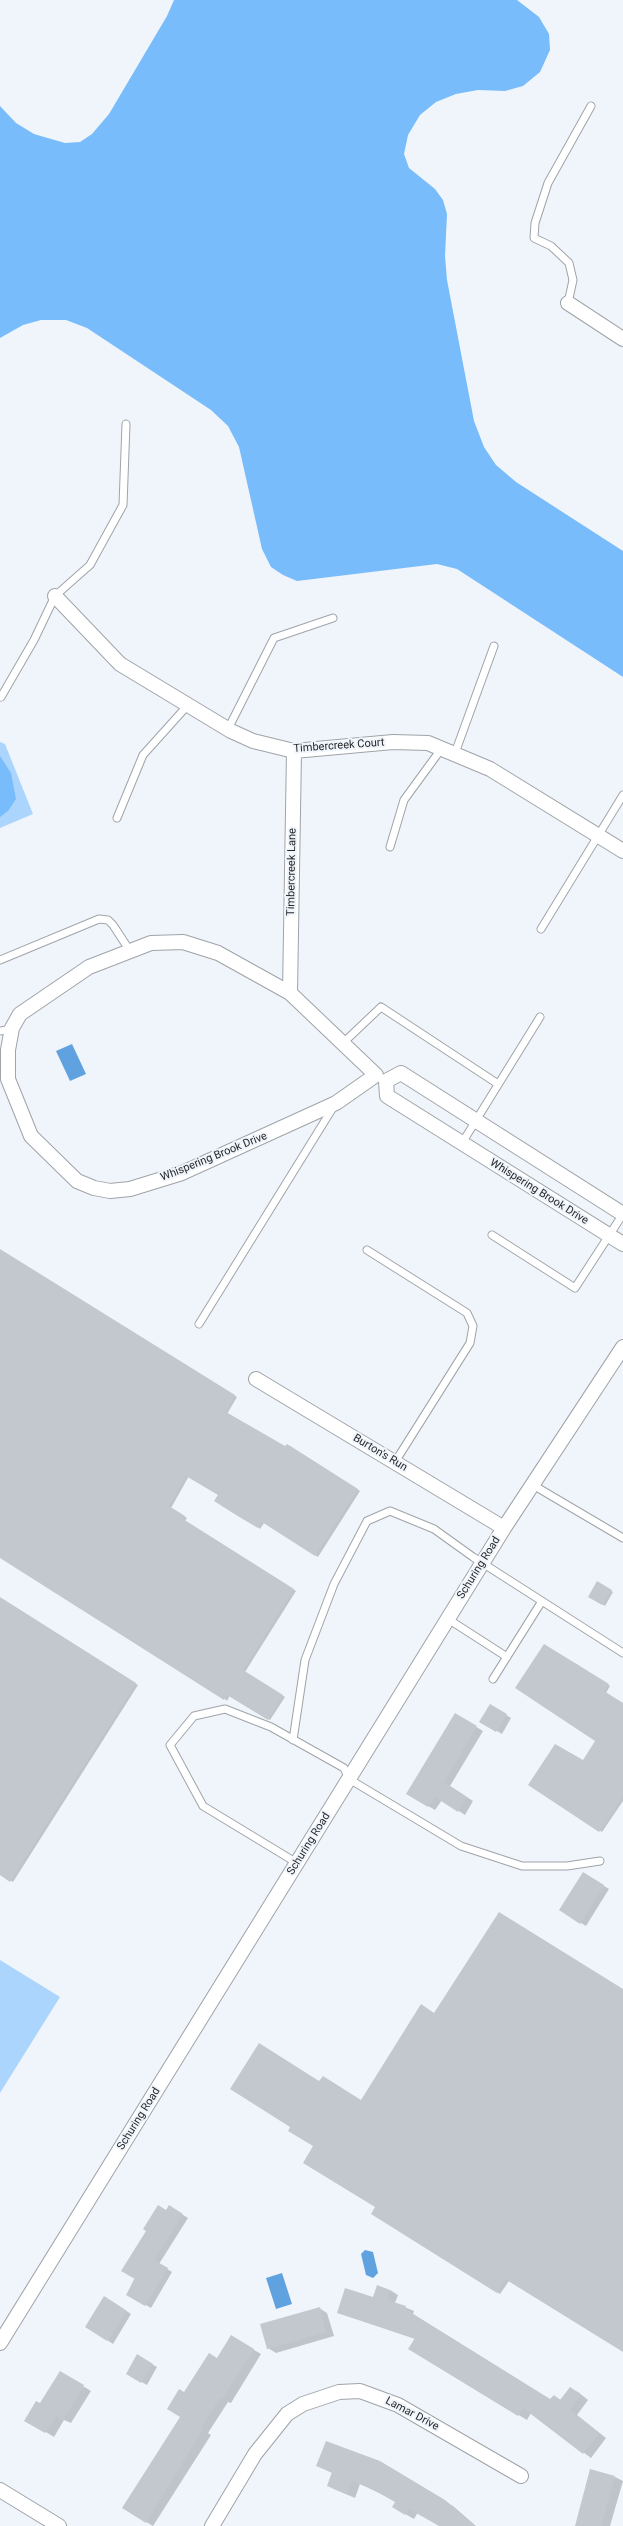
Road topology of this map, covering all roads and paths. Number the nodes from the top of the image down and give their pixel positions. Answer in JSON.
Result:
{"nodes":[{"id":1,"x":591,"y":106,"type":"dead end"},
{"id":2,"x":568,"y":303,"type":"joint"},
{"id":3,"x":623,"y":339,"type":"edge"},
{"id":4,"x":126,"y":424,"type":"dead end"},
{"id":5,"x":55,"y":596,"type":"junction"},
{"id":6,"x":334,"y":618,"type":"dead end"},
{"id":7,"x":494,"y":646,"type":"dead end"},
{"id":8,"x":1,"y":697,"type":"dead end"},
{"id":9,"x":188,"y":705,"type":"junction"},
{"id":10,"x":228,"y":729,"type":"junction"},
{"id":11,"x":442,"y":748,"type":"junction"},
{"id":12,"x":294,"y":751,"type":"junction"},
{"id":13,"x":455,"y":753,"type":"junction"},
{"id":14,"x":623,"y":794,"type":"edge"},
{"id":15,"x":117,"y":818,"type":"dead end"},
{"id":16,"x":597,"y":835,"type":"junction"},
{"id":17,"x":390,"y":847,"type":"dead end"},
{"id":18,"x":623,"y":850,"type":"edge"},
{"id":19,"x":541,"y":929,"type":"dead end"},
{"id":20,"x":130,"y":951,"type":"junction"},
{"id":21,"x":0,"y":960,"type":"edge"},
{"id":22,"x":290,"y":993,"type":"junction"},
{"id":23,"x":540,"y":1017,"type":"dead end"},
{"id":24,"x":6,"y":1030,"type":"edge"},
{"id":25,"x":343,"y":1043,"type":"junction"},
{"id":26,"x":381,"y":1078,"type":"junction"},
{"id":27,"x":498,"y":1084,"type":"junction"},
{"id":28,"x":336,"y":1103,"type":"junction"},
{"id":29,"x":476,"y":1121,"type":"junction"},
{"id":30,"x":462,"y":1143,"type":"junction"},
{"id":31,"x":623,"y":1214,"type":"edge"},
{"id":32,"x":492,"y":1235,"type":"dead end"},
{"id":33,"x":609,"y":1236,"type":"junction"},
{"id":34,"x":623,"y":1244,"type":"edge"},
{"id":35,"x":367,"y":1250,"type":"dead end"},
{"id":36,"x":199,"y":1324,"type":"dead end"},
{"id":37,"x":623,"y":1347,"type":"edge"},
{"id":38,"x":256,"y":1379,"type":"dead end"},
{"id":39,"x":395,"y":1462,"type":"junction"},
{"id":40,"x":533,"y":1485,"type":"junction"},
{"id":41,"x":504,"y":1528,"type":"junction"},
{"id":42,"x":623,"y":1538,"type":"edge"},
{"id":43,"x":483,"y":1563,"type":"junction"},
{"id":44,"x":542,"y":1601,"type":"junction"},
{"id":45,"x":448,"y":1619,"type":"junction"},
{"id":46,"x":623,"y":1653,"type":"edge"},
{"id":47,"x":507,"y":1657,"type":"junction"},
{"id":48,"x":493,"y":1679,"type":"dead end"},
{"id":49,"x":293,"y":1740,"type":"junction"},
{"id":50,"x":349,"y":1779,"type":"junction"},
{"id":51,"x":600,"y":1861,"type":"dead end"},
{"id":52,"x":297,"y":1863,"type":"junction"},
{"id":53,"x":0,"y":2343,"type":"edge"},
{"id":54,"x":521,"y":2476,"type":"dead end"},
{"id":55,"x":0,"y":2490,"type":"edge"},
{"id":56,"x":58,"y":2526,"type":"edge"},
{"id":57,"x":212,"y":2526,"type":"edge"}],
"edges":[{"from":1,"to":2,"type":"lane"},
{"from":2,"to":3,"type":"street"},
{"from":4,"to":5,"type":"lane"},
{"from":5,"to":8,"type":"lane"},
{"from":5,"to":9,"type":"street","name":"Timbercreek Court"},
{"from":6,"to":10,"type":"lane"},
{"from":7,"to":13,"type":"lane"},
{"from":9,"to":10,"type":"street","name":"Timbercreek Court"},
{"from":9,"to":15,"type":"lane"},
{"from":10,"to":12,"type":"street","name":"Timbercreek Court"},
{"from":11,"to":12,"type":"street","name":"Timbercreek Court"},
{"from":11,"to":13,"type":"street","name":"Timbercreek Court"},
{"from":11,"to":17,"type":"lane"},
{"from":12,"to":22,"type":"street","name":"Timbercreek Lane"},
{"from":13,"to":16,"type":"street","name":"Timbercreek Court"},
{"from":14,"to":16,"type":"lane"},
{"from":16,"to":18,"type":"street","name":"Timbercreek Court"},
{"from":16,"to":19,"type":"lane"},
{"from":20,"to":21,"type":"lane"},
{"from":20,"to":22,"type":"street","name":"Whispering Brook Drive"},
{"from":20,"to":24,"type":"street","name":"Whispering Brook Drive"},
{"from":22,"to":25,"type":"street","name":"Whispering Brook Drive"},
{"from":23,"to":27,"type":"lane"},
{"from":24,"to":28,"type":"street","name":"Whispering Brook Drive"},
{"from":25,"to":26,"type":"street","name":"Whispering Brook Drive"},
{"from":25,"to":27,"type":"lane"},
{"from":26,"to":28,"type":"street","name":"Whispering Brook Drive"},
{"from":26,"to":29,"type":"street","name":"Whispering Brook Drive"},
{"from":26,"to":30,"type":"street","name":"Whispering Brook Drive"},
{"from":27,"to":29,"type":"lane"},
{"from":28,"to":36,"type":"lane"},
{"from":29,"to":30,"type":"lane"},
{"from":29,"to":31,"type":"street","name":"Whispering Brook Drive"},
{"from":30,"to":33,"type":"street","name":"Whispering Brook Drive"},
{"from":31,"to":33,"type":"lane"},
{"from":32,"to":33,"type":"lane"},
{"from":33,"to":34,"type":"street","name":"Whispering Brook Drive"},
{"from":35,"to":39,"type":"lane"},
{"from":37,"to":40,"type":"street","name":"Schuring Road"},
{"from":38,"to":39,"type":"street","name":"Burton's Run"},
{"from":39,"to":41,"type":"street","name":"Burton's Run"},
{"from":40,"to":41,"type":"street","name":"Schuring Road"},
{"from":40,"to":42,"type":"lane"},
{"from":41,"to":43,"type":"street","name":"Schuring Road"},
{"from":43,"to":44,"type":"lane"},
{"from":43,"to":45,"type":"street","name":"Schuring Road"},
{"from":43,"to":49,"type":"lane"},
{"from":44,"to":46,"type":"lane"},
{"from":44,"to":47,"type":"lane"},
{"from":45,"to":47,"type":"lane"},
{"from":45,"to":50,"type":"street","name":"Schuring Road"},
{"from":47,"to":48,"type":"lane"},
{"from":49,"to":50,"type":"lane"},
{"from":49,"to":52,"type":"lane"},
{"from":50,"to":51,"type":"lane"},
{"from":50,"to":52,"type":"street","name":"Schuring Road"},
{"from":52,"to":53,"type":"street","name":"Schuring Road"},
{"from":54,"to":57,"type":"street","name":"Lamar Drive"},
{"from":55,"to":56,"type":"street"}]}
